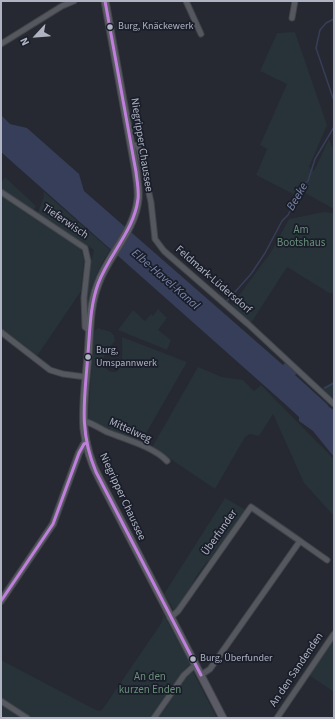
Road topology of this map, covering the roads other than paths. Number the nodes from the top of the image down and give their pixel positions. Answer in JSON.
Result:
{"nodes":[{"id":1,"x":74,"y":1,"type":"edge"},
{"id":2,"x":105,"y":1,"type":"edge"},
{"id":3,"x":186,"y":1,"type":"edge"},
{"id":4,"x":295,"y":1,"type":"edge"},
{"id":5,"x":292,"y":18,"type":"dead end"},
{"id":6,"x":201,"y":34,"type":"dead end"},
{"id":7,"x":1,"y":44,"type":"edge"},
{"id":8,"x":131,"y":144,"type":"junction"},
{"id":9,"x":1,"y":192,"type":"edge"},
{"id":10,"x":90,"y":331,"type":"junction"},
{"id":11,"x":1,"y":332,"type":"edge"},
{"id":12,"x":86,"y":377,"type":"junction"},
{"id":13,"x":334,"y":404,"type":"edge"},
{"id":14,"x":84,"y":421,"type":"junction"},
{"id":15,"x":86,"y":443,"type":"junction"},
{"id":16,"x":167,"y":462,"type":"dead end"},
{"id":17,"x":300,"y":541,"type":"junction"},
{"id":18,"x":328,"y":560,"type":"dead end"},
{"id":19,"x":1,"y":601,"type":"edge"},
{"id":20,"x":170,"y":618,"type":"junction"},
{"id":21,"x":334,"y":634,"type":"edge"},
{"id":22,"x":195,"y":665,"type":"junction"},
{"id":23,"x":201,"y":676,"type":"junction"},
{"id":24,"x":1,"y":701,"type":"edge"},
{"id":25,"x":27,"y":718,"type":"edge"},
{"id":26,"x":154,"y":718,"type":"edge"},
{"id":27,"x":223,"y":718,"type":"edge"},
{"id":28,"x":276,"y":718,"type":"edge"}],
"edges":[{"from":1,"to":7,"type":"street"},
{"from":2,"to":8,"type":"main road","name":"Niegripper Chaussee"},
{"from":3,"to":6,"type":"street"},
{"from":4,"to":5,"type":"street"},
{"from":8,"to":10,"type":"main road","name":"Niegripper Chaussee"},
{"from":8,"to":13,"type":"street","name":"Feldmark-Lüdersdorf"},
{"from":9,"to":10,"type":"street","name":"Tieferwisch"},
{"from":10,"to":12,"type":"main road","name":"Niegripper Chaussee"},
{"from":11,"to":12,"type":"street"},
{"from":12,"to":14,"type":"main road","name":"Niegripper Chaussee"},
{"from":14,"to":15,"type":"main road","name":"Niegripper Chaussee"},
{"from":14,"to":16,"type":"street","name":"Mittelweg"},
{"from":15,"to":19,"type":"street"},
{"from":15,"to":20,"type":"main road","name":"Niegripper Chaussee"},
{"from":17,"to":18,"type":"street","name":"Überfunder"},
{"from":17,"to":20,"type":"street","name":"Überfunder"},
{"from":17,"to":23,"type":"street"},
{"from":20,"to":22,"type":"main road","name":"Niegripper Chaussee"},
{"from":21,"to":28,"type":"street","name":"An den Sandenden"},
{"from":22,"to":23,"type":"main road","name":"Niegripper Chaussee"},
{"from":22,"to":26,"type":"street"},
{"from":23,"to":27,"type":"main road","name":"Niegripper Chaussee"},
{"from":24,"to":25,"type":"street"}]}
